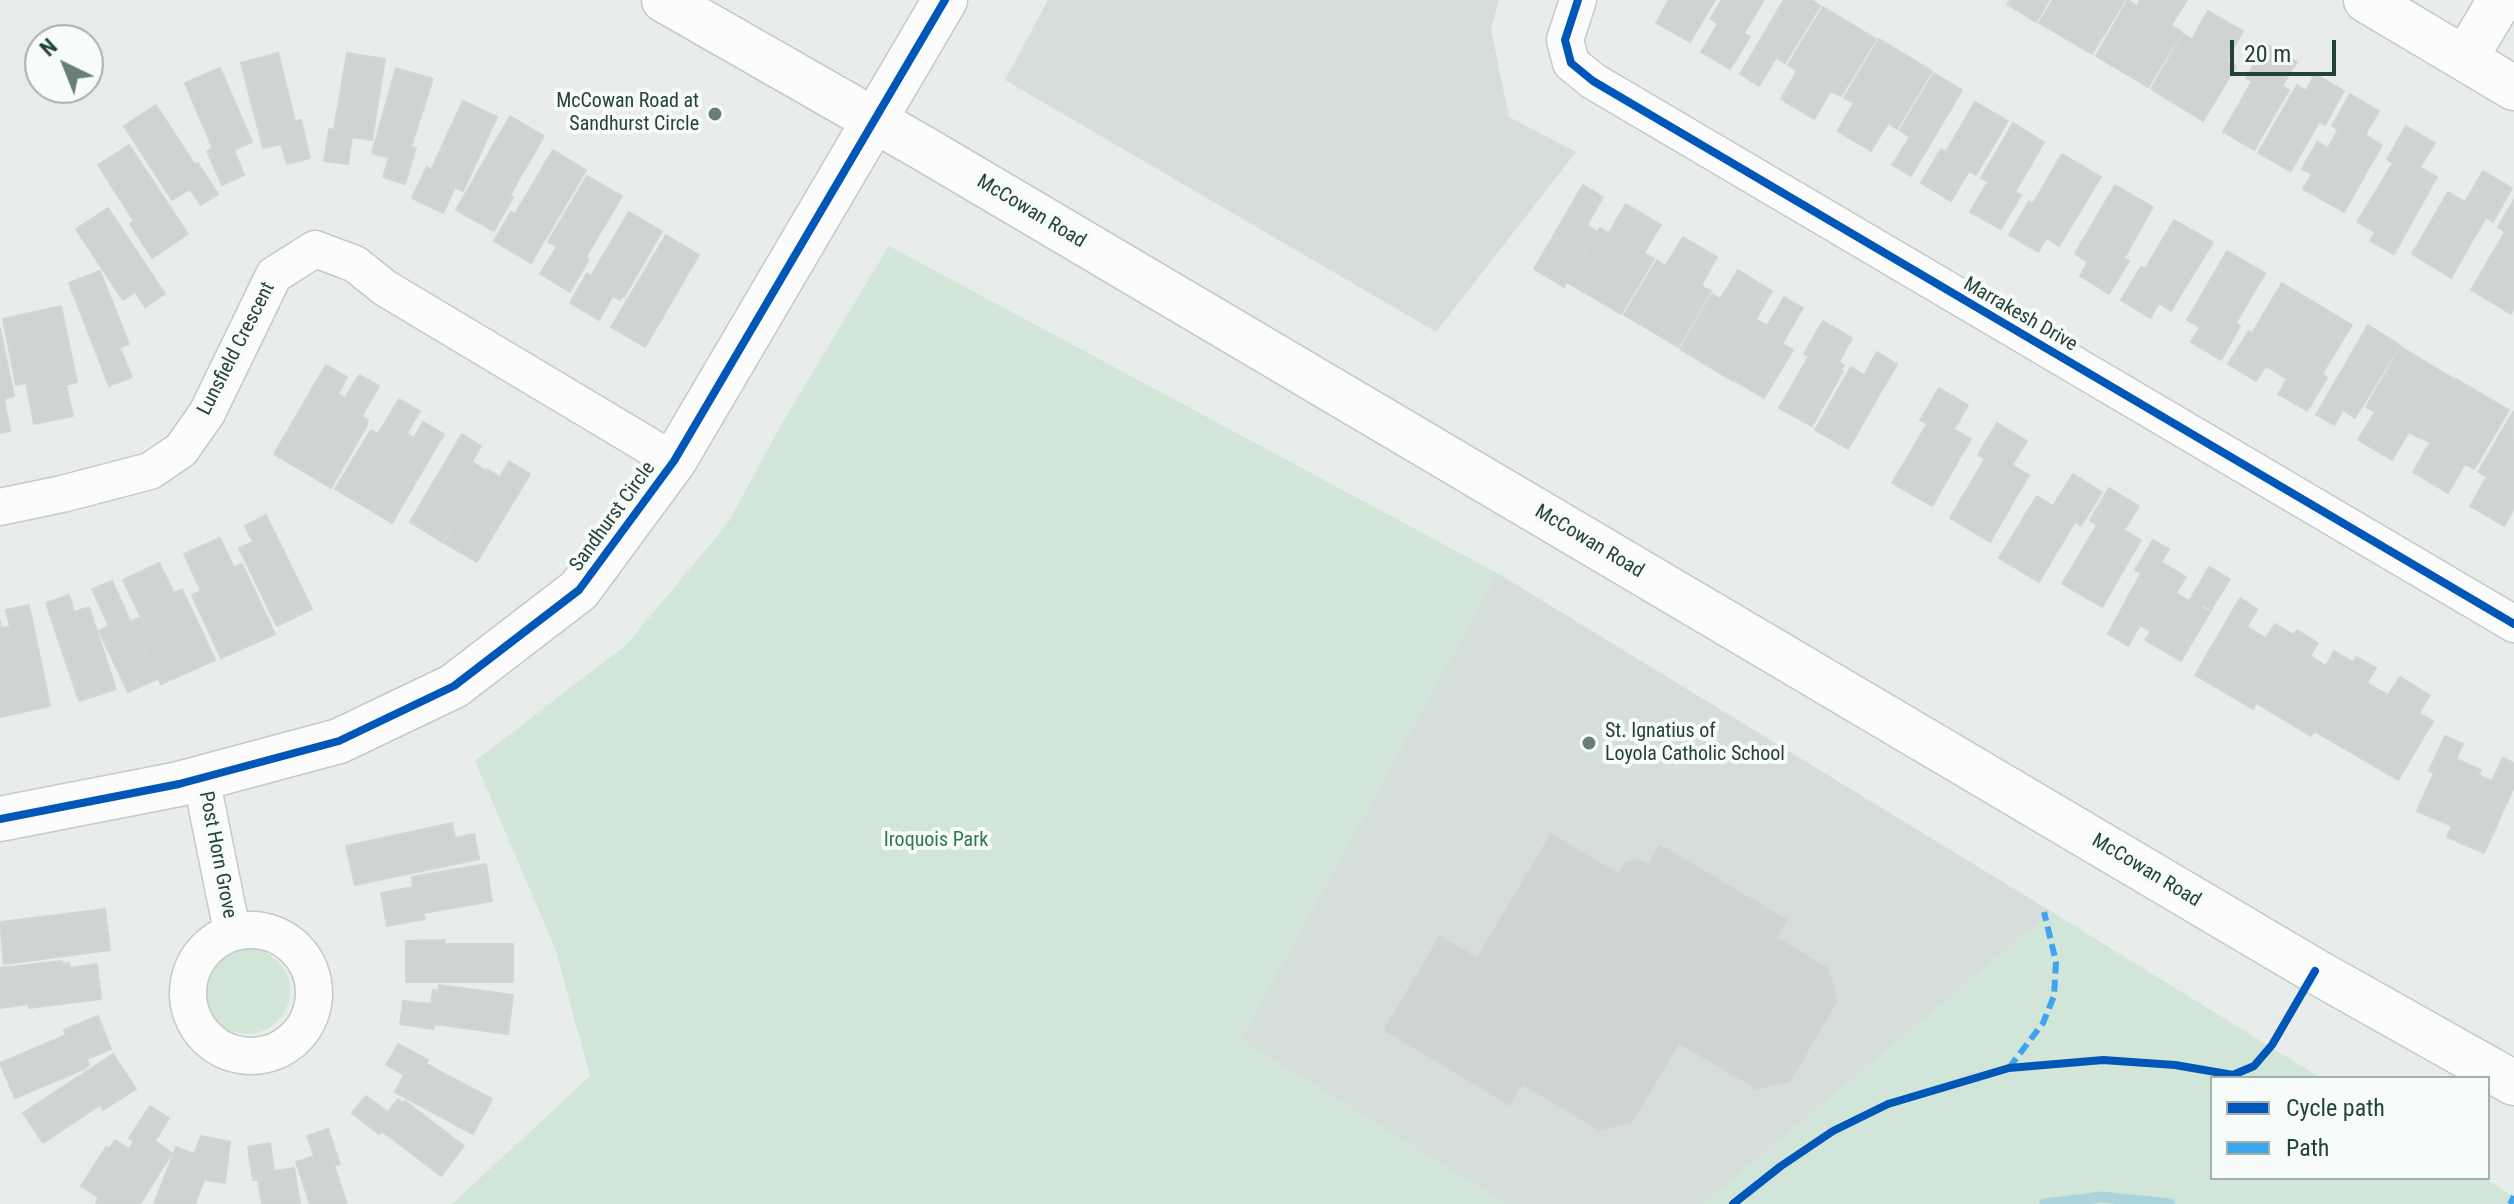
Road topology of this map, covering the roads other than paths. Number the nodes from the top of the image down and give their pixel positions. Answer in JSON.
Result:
{"nodes":[{"id":1,"x":664,"y":0,"type":"edge"},
{"id":2,"x":945,"y":0,"type":"edge"},
{"id":3,"x":1578,"y":0,"type":"edge"},
{"id":4,"x":2366,"y":0,"type":"edge"},
{"id":5,"x":2500,"y":0,"type":"edge"},
{"id":6,"x":2465,"y":59,"type":"junction"},
{"id":7,"x":2514,"y":88,"type":"edge"},
{"id":8,"x":875,"y":120,"type":"junction"},
{"id":9,"x":674,"y":461,"type":"junction"},
{"id":10,"x":0,"y":507,"type":"edge"},
{"id":11,"x":2514,"y":624,"type":"edge"},
{"id":12,"x":201,"y":778,"type":"junction"},
{"id":13,"x":0,"y":819,"type":"edge"},
{"id":14,"x":232,"y":931,"type":"dead end"},
{"id":15,"x":2514,"y":1083,"type":"edge"}],
"edges":[{"from":1,"to":8,"type":"main road","name":"McCowan Road"},
{"from":2,"to":8,"type":"main road","name":"Sandhurst Circle"},
{"from":3,"to":11,"type":"street","name":"Marrakesh Drive"},
{"from":4,"to":6,"type":"main road"},
{"from":5,"to":6,"type":"main road"},
{"from":6,"to":7,"type":"main road"},
{"from":8,"to":9,"type":"main road","name":"Sandhurst Circle"},
{"from":8,"to":15,"type":"main road","name":"McCowan Road"},
{"from":9,"to":10,"type":"street","name":"Lunsfield Crescent"},
{"from":9,"to":12,"type":"main road","name":"Sandhurst Circle"},
{"from":12,"to":13,"type":"main road","name":"Sandhurst Circle"},
{"from":12,"to":14,"type":"street","name":"Post Horn Grove"}]}
